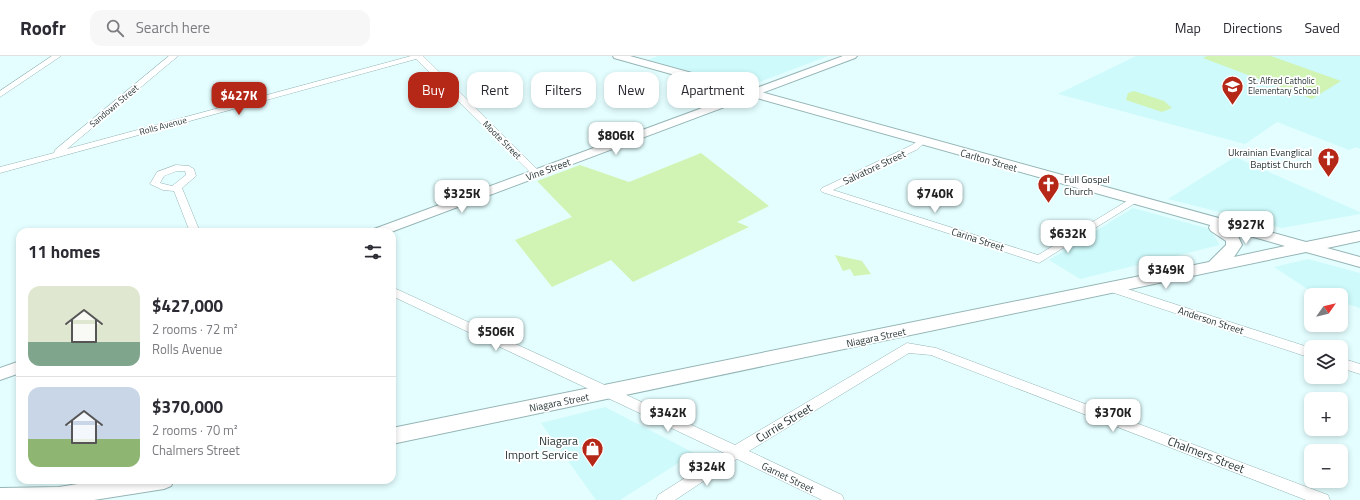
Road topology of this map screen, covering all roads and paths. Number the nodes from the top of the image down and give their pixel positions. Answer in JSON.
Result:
{"nodes":[{"id":1,"x":57,"y":56,"type":"edge"},
{"id":2,"x":174,"y":56,"type":"edge"},
{"id":3,"x":418,"y":56,"type":"edge"},
{"id":4,"x":618,"y":56,"type":"edge"},
{"id":5,"x":852,"y":56,"type":"edge"},
{"id":6,"x":676,"y":72,"type":"edge"},
{"id":7,"x":759,"y":90,"type":"edge"},
{"id":8,"x":0,"y":95,"type":"edge"},
{"id":9,"x":759,"y":95,"type":"edge"},
{"id":10,"x":712,"y":108,"type":"edge"},
{"id":11,"x":922,"y":141,"type":"junction"},
{"id":12,"x":54,"y":155,"type":"junction"},
{"id":13,"x":0,"y":170,"type":"edge"},
{"id":14,"x":536,"y":173,"type":"junction"},
{"id":15,"x":177,"y":188,"type":"dead end"},
{"id":16,"x":824,"y":190,"type":"joint"},
{"id":17,"x":1135,"y":200,"type":"junction"},
{"id":18,"x":1197,"y":218,"type":"junction"},
{"id":19,"x":193,"y":228,"type":"edge"},
{"id":20,"x":390,"y":228,"type":"edge"},
{"id":21,"x":1360,"y":236,"type":"edge"},
{"id":22,"x":1303,"y":247,"type":"junction"},
{"id":23,"x":1360,"y":262,"type":"edge"},
{"id":24,"x":1214,"y":266,"type":"junction"},
{"id":25,"x":1112,"y":288,"type":"junction"},
{"id":26,"x":396,"y":293,"type":"edge"},
{"id":27,"x":908,"y":348,"type":"joint"},
{"id":28,"x":1304,"y":351,"type":"edge"},
{"id":29,"x":1348,"y":365,"type":"edge"},
{"id":30,"x":16,"y":368,"type":"edge"},
{"id":31,"x":1360,"y":369,"type":"edge"},
{"id":32,"x":0,"y":374,"type":"edge"},
{"id":33,"x":610,"y":392,"type":"junction"},
{"id":34,"x":396,"y":435,"type":"edge"},
{"id":35,"x":736,"y":452,"type":"junction"},
{"id":36,"x":138,"y":484,"type":"edge"},
{"id":37,"x":0,"y":498,"type":"edge"},
{"id":38,"x":663,"y":500,"type":"edge"},
{"id":39,"x":836,"y":500,"type":"edge"},
{"id":40,"x":1323,"y":500,"type":"edge"}],
"edges":[{"from":1,"to":8,"type":"street"},
{"from":2,"to":12,"type":"street","name":"Sandown Street"},
{"from":3,"to":12,"type":"street","name":"Rolls Avenue"},
{"from":3,"to":14,"type":"street","name":"Moote Street"},
{"from":4,"to":6,"type":"main road","name":"Carlton Street"},
{"from":5,"to":7,"type":"street","name":"Vine Street"},
{"from":9,"to":11,"type":"main road","name":"Carlton Street"},
{"from":10,"to":14,"type":"street","name":"Vine Street"},
{"from":11,"to":16,"type":"street","name":"Salvatore Street"},
{"from":11,"to":17,"type":"main road","name":"Carlton Street"},
{"from":12,"to":13,"type":"street","name":"Rolls Avenue"},
{"from":14,"to":20,"type":"street","name":"Vine Street"},
{"from":15,"to":19,"type":"street"},
{"from":16,"to":17,"type":"street","name":"Carina Street"},
{"from":17,"to":18,"type":"main road","name":"Carlton Street"},
{"from":18,"to":22,"type":"main road","name":"Carlton Street"},
{"from":18,"to":24,"type":"main road"},
{"from":21,"to":22,"type":"main road","name":"Niagara Street"},
{"from":22,"to":23,"type":"main road","name":"Carlton Street"},
{"from":22,"to":24,"type":"main road","name":"Niagara Street"},
{"from":24,"to":25,"type":"main road","name":"Niagara Street"},
{"from":25,"to":28,"type":"street","name":"Anderson Street"},
{"from":25,"to":33,"type":"main road","name":"Niagara Street"},
{"from":26,"to":33,"type":"street","name":"Garnet Street"},
{"from":27,"to":35,"type":"street","name":"Currie Street"},
{"from":27,"to":40,"type":"street","name":"Chalmers Street"},
{"from":29,"to":31,"type":"street"},
{"from":30,"to":32,"type":"street"},
{"from":33,"to":34,"type":"main road","name":"Niagara Street"},
{"from":33,"to":35,"type":"street","name":"Garnet Street"},
{"from":35,"to":38,"type":"street","name":"Currie Street"},
{"from":35,"to":39,"type":"street","name":"Garnet Street"},
{"from":36,"to":37,"type":"main road"}]}
